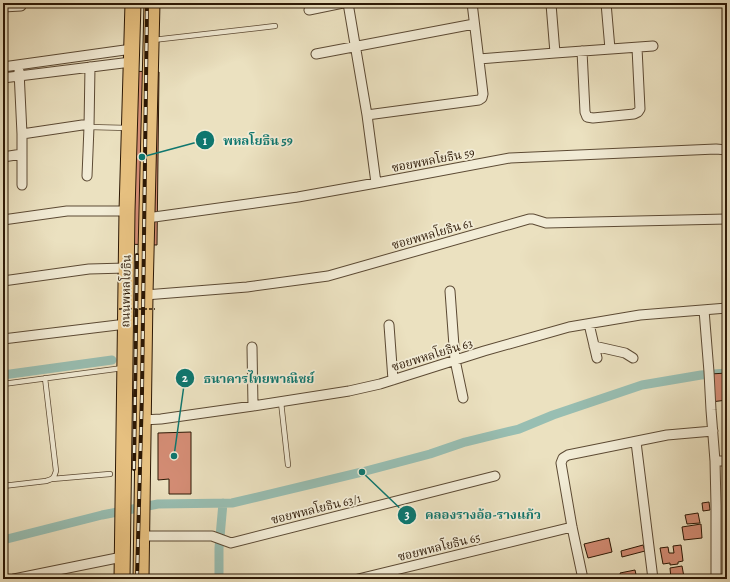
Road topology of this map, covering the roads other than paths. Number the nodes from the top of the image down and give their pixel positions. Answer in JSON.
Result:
{"nodes":[{"id":1,"x":133,"y":3,"type":"edge"},
{"id":2,"x":152,"y":3,"type":"edge"},
{"id":3,"x":343,"y":3,"type":"edge"},
{"id":4,"x":348,"y":3,"type":"edge"},
{"id":5,"x":472,"y":3,"type":"edge"},
{"id":6,"x":606,"y":3,"type":"edge"},
{"id":7,"x":551,"y":4,"type":"dead end"},
{"id":8,"x":21,"y":6,"type":"dead end"},
{"id":9,"x":3,"y":7,"type":"edge"},
{"id":10,"x":309,"y":10,"type":"dead end"},
{"id":11,"x":474,"y":24,"type":"junction"},
{"id":12,"x":275,"y":26,"type":"dead end"},
{"id":13,"x":151,"y":41,"type":"junction"},
{"id":14,"x":355,"y":46,"type":"junction"},
{"id":15,"x":653,"y":46,"type":"dead end"},
{"id":16,"x":637,"y":48,"type":"junction"},
{"id":17,"x":610,"y":49,"type":"junction"},
{"id":18,"x":582,"y":51,"type":"junction"},
{"id":19,"x":555,"y":52,"type":"junction"},
{"id":20,"x":316,"y":54,"type":"dead end"},
{"id":21,"x":132,"y":56,"type":"junction"},
{"id":22,"x":479,"y":59,"type":"junction"},
{"id":23,"x":19,"y":65,"type":"junction"},
{"id":24,"x":3,"y":67,"type":"edge"},
{"id":25,"x":90,"y":67,"type":"junction"},
{"id":26,"x":19,"y":76,"type":"junction"},
{"id":27,"x":3,"y":78,"type":"edge"},
{"id":28,"x":367,"y":114,"type":"junction"},
{"id":29,"x":90,"y":126,"type":"junction"},
{"id":30,"x":129,"y":128,"type":"junction"},
{"id":31,"x":22,"y":134,"type":"junction"},
{"id":32,"x":727,"y":150,"type":"edge"},
{"id":33,"x":22,"y":154,"type":"junction"},
{"id":34,"x":3,"y":157,"type":"edge"},
{"id":35,"x":87,"y":176,"type":"dead end"},
{"id":36,"x":376,"y":183,"type":"junction"},
{"id":37,"x":22,"y":185,"type":"dead end"},
{"id":38,"x":127,"y":211,"type":"junction"},
{"id":39,"x":147,"y":218,"type":"junction"},
{"id":40,"x":727,"y":219,"type":"edge"},
{"id":41,"x":3,"y":220,"type":"edge"},
{"id":42,"x":126,"y":268,"type":"junction"},
{"id":43,"x":3,"y":281,"type":"edge"},
{"id":44,"x":450,"y":291,"type":"dead end"},
{"id":45,"x":145,"y":295,"type":"junction"},
{"id":46,"x":727,"y":308,"type":"edge"},
{"id":47,"x":704,"y":310,"type":"junction"},
{"id":48,"x":126,"y":324,"type":"junction"},
{"id":49,"x":589,"y":324,"type":"junction"},
{"id":50,"x":389,"y":325,"type":"dead end"},
{"id":51,"x":3,"y":339,"type":"edge"},
{"id":52,"x":594,"y":346,"type":"junction"},
{"id":53,"x":252,"y":348,"type":"dead end"},
{"id":54,"x":596,"y":358,"type":"dead end"},
{"id":55,"x":633,"y":358,"type":"dead end"},
{"id":56,"x":144,"y":360,"type":"junction"},
{"id":57,"x":455,"y":360,"type":"junction"},
{"id":58,"x":125,"y":362,"type":"junction"},
{"id":59,"x":46,"y":378,"type":"junction"},
{"id":60,"x":394,"y":380,"type":"junction"},
{"id":61,"x":3,"y":384,"type":"edge"},
{"id":62,"x":463,"y":398,"type":"dead end"},
{"id":63,"x":281,"y":402,"type":"junction"},
{"id":64,"x":253,"y":406,"type":"junction"},
{"id":65,"x":143,"y":420,"type":"junction"},
{"id":66,"x":713,"y":431,"type":"junction"},
{"id":67,"x":636,"y":442,"type":"junction"},
{"id":68,"x":715,"y":461,"type":"junction"},
{"id":69,"x":727,"y":461,"type":"edge"},
{"id":70,"x":288,"y":465,"type":"dead end"},
{"id":71,"x":110,"y":474,"type":"dead end"},
{"id":72,"x":495,"y":476,"type":"dead end"},
{"id":73,"x":52,"y":479,"type":"junction"},
{"id":74,"x":3,"y":486,"type":"edge"},
{"id":75,"x":572,"y":527,"type":"junction"},
{"id":76,"x":142,"y":536,"type":"junction"},
{"id":77,"x":122,"y":557,"type":"junction"},
{"id":78,"x":14,"y":579,"type":"edge"},
{"id":79,"x":122,"y":579,"type":"edge"},
{"id":80,"x":141,"y":579,"type":"edge"},
{"id":81,"x":358,"y":579,"type":"edge"},
{"id":82,"x":583,"y":579,"type":"edge"},
{"id":83,"x":653,"y":579,"type":"edge"},
{"id":84,"x":716,"y":579,"type":"edge"}],
"edges":[{"from":1,"to":21,"type":"main road","name":"ถนนพหลโยธิน"},
{"from":2,"to":13,"type":"main road","name":"ถนนพหลโยธิน"},
{"from":3,"to":10,"type":"street"},
{"from":4,"to":14,"type":"street"},
{"from":5,"to":11,"type":"street"},
{"from":6,"to":17,"type":"street"},
{"from":7,"to":19,"type":"street"},
{"from":8,"to":9,"type":"street"},
{"from":11,"to":14,"type":"street"},
{"from":11,"to":22,"type":"street"},
{"from":12,"to":13,"type":"lane"},
{"from":13,"to":39,"type":"main road","name":"ถนนพหลโยธิน"},
{"from":14,"to":20,"type":"street"},
{"from":14,"to":28,"type":"street"},
{"from":15,"to":16,"type":"street"},
{"from":16,"to":17,"type":"street"},
{"from":16,"to":18,"type":"street"},
{"from":17,"to":18,"type":"street"},
{"from":18,"to":19,"type":"street"},
{"from":19,"to":22,"type":"street"},
{"from":21,"to":23,"type":"street"},
{"from":21,"to":25,"type":"street"},
{"from":21,"to":30,"type":"main road","name":"ถนนพหลโยธิน"},
{"from":22,"to":28,"type":"street"},
{"from":23,"to":24,"type":"street"},
{"from":23,"to":26,"type":"street"},
{"from":25,"to":26,"type":"street"},
{"from":25,"to":29,"type":"street"},
{"from":26,"to":27,"type":"street"},
{"from":26,"to":31,"type":"street"},
{"from":28,"to":36,"type":"street"},
{"from":29,"to":30,"type":"lane"},
{"from":29,"to":31,"type":"street"},
{"from":29,"to":35,"type":"street"},
{"from":30,"to":38,"type":"main road","name":"ถนนพหลโยธิน"},
{"from":31,"to":33,"type":"street"},
{"from":32,"to":36,"type":"street","name":"ซอยพหลโยธิน 59"},
{"from":33,"to":34,"type":"street"},
{"from":33,"to":37,"type":"street"},
{"from":36,"to":39,"type":"street","name":"ซอยพหลโยธิน 59"},
{"from":38,"to":41,"type":"street"},
{"from":38,"to":42,"type":"main road","name":"ถนนพหลโยธิน"},
{"from":39,"to":45,"type":"main road","name":"ถนนพหลโยธิน"},
{"from":40,"to":45,"type":"street","name":"ซอยพหลโยธิน 61"},
{"from":42,"to":43,"type":"street"},
{"from":42,"to":48,"type":"main road","name":"ถนนพหลโยธิน"},
{"from":44,"to":57,"type":"street"},
{"from":45,"to":56,"type":"main road","name":"ถนนพหลโยธิน"},
{"from":46,"to":47,"type":"street","name":"ซอยพหลโยธิน 63"},
{"from":47,"to":49,"type":"street","name":"ซอยพหลโยธิน 63"},
{"from":47,"to":66,"type":"street"},
{"from":48,"to":51,"type":"street"},
{"from":48,"to":58,"type":"main road","name":"ถนนพหลโยธิน"},
{"from":49,"to":52,"type":"street"},
{"from":49,"to":57,"type":"street","name":"ซอยพหลโยธิน 63"},
{"from":50,"to":60,"type":"street"},
{"from":52,"to":54,"type":"street"},
{"from":52,"to":55,"type":"street"},
{"from":53,"to":64,"type":"street"},
{"from":56,"to":58,"type":"main road"},
{"from":56,"to":65,"type":"main road","name":"ถนนพหลโยธิน"},
{"from":57,"to":60,"type":"street","name":"ซอยพหลโยธิน 63"},
{"from":57,"to":62,"type":"street"},
{"from":58,"to":59,"type":"lane"},
{"from":58,"to":77,"type":"main road","name":"ถนนพหลโยธิน"},
{"from":59,"to":61,"type":"lane"},
{"from":59,"to":73,"type":"lane"},
{"from":60,"to":63,"type":"street","name":"ซอยพหลโยธิน 63"},
{"from":63,"to":64,"type":"street","name":"ซอยพหลโยธิน 63"},
{"from":63,"to":70,"type":"lane"},
{"from":64,"to":65,"type":"street","name":"ซอยพหลโยธิน 63"},
{"from":65,"to":76,"type":"main road","name":"ถนนพหลโยธิน"},
{"from":66,"to":67,"type":"street"},
{"from":66,"to":68,"type":"street"},
{"from":67,"to":75,"type":"street"},
{"from":67,"to":83,"type":"street"},
{"from":68,"to":69,"type":"street"},
{"from":68,"to":84,"type":"street"},
{"from":71,"to":73,"type":"lane"},
{"from":72,"to":76,"type":"street","name":"ซอยพหลโยธิน 63/1"},
{"from":73,"to":74,"type":"lane"},
{"from":75,"to":81,"type":"street","name":"ซอยพหลโยธิน 65"},
{"from":75,"to":82,"type":"street"},
{"from":76,"to":80,"type":"main road","name":"ถนนพหลโยธิน"},
{"from":77,"to":78,"type":"street"},
{"from":77,"to":79,"type":"main road","name":"ถนนพหลโยธิน"}]}
